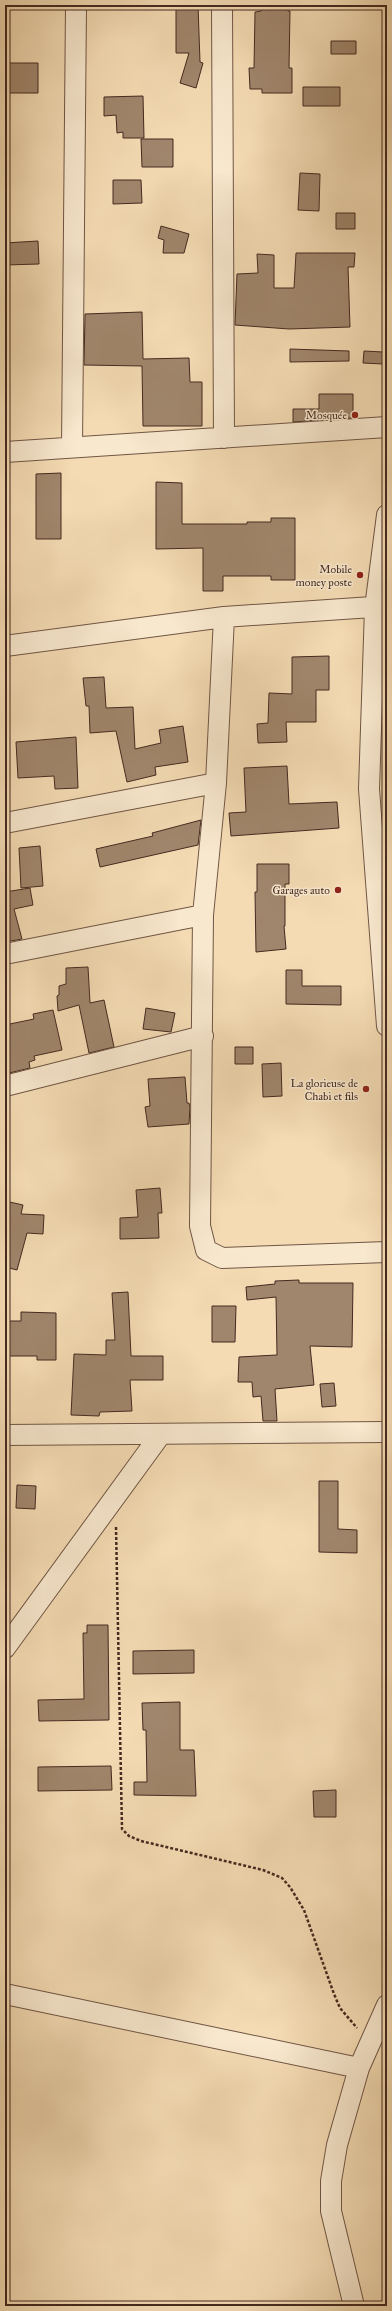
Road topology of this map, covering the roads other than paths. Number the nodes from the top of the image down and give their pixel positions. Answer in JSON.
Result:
{"nodes":[{"id":1,"x":76,"y":5,"type":"edge"},
{"id":2,"x":222,"y":5,"type":"edge"},
{"id":3,"x":387,"y":427,"type":"edge"},
{"id":4,"x":224,"y":438,"type":"junction"},
{"id":5,"x":72,"y":447,"type":"junction"},
{"id":6,"x":5,"y":452,"type":"edge"},
{"id":7,"x":387,"y":515,"type":"edge"},
{"id":8,"x":381,"y":607,"type":"edge"},
{"id":9,"x":224,"y":617,"type":"junction"},
{"id":10,"x":5,"y":646,"type":"edge"},
{"id":11,"x":216,"y":783,"type":"junction"},
{"id":12,"x":378,"y":788,"type":"edge"},
{"id":13,"x":5,"y":823,"type":"edge"},
{"id":14,"x":203,"y":915,"type":"junction"},
{"id":15,"x":5,"y":954,"type":"edge"},
{"id":16,"x":384,"y":960,"type":"edge"},
{"id":17,"x":387,"y":1026,"type":"edge"},
{"id":18,"x":204,"y":1036,"type":"junction"},
{"id":19,"x":5,"y":1086,"type":"edge"},
{"id":20,"x":387,"y":1252,"type":"edge"},
{"id":21,"x":387,"y":1432,"type":"edge"},
{"id":22,"x":161,"y":1434,"type":"junction"},
{"id":23,"x":5,"y":1435,"type":"edge"},
{"id":24,"x":5,"y":1648,"type":"edge"},
{"id":25,"x":5,"y":1994,"type":"edge"},
{"id":26,"x":387,"y":2005,"type":"edge"},
{"id":27,"x":359,"y":2068,"type":"junction"},
{"id":28,"x":354,"y":2306,"type":"edge"}],
"edges":[{"from":1,"to":5,"type":"street"},
{"from":2,"to":4,"type":"street"},
{"from":3,"to":4,"type":"street"},
{"from":4,"to":5,"type":"street"},
{"from":5,"to":6,"type":"street"},
{"from":7,"to":8,"type":"street"},
{"from":8,"to":9,"type":"street"},
{"from":8,"to":12,"type":"street"},
{"from":9,"to":10,"type":"street"},
{"from":9,"to":11,"type":"street"},
{"from":11,"to":13,"type":"street"},
{"from":11,"to":14,"type":"street"},
{"from":12,"to":16,"type":"street"},
{"from":14,"to":15,"type":"street"},
{"from":14,"to":18,"type":"street"},
{"from":16,"to":17,"type":"street"},
{"from":18,"to":19,"type":"street"},
{"from":18,"to":20,"type":"street"},
{"from":21,"to":22,"type":"street"},
{"from":22,"to":23,"type":"street"},
{"from":22,"to":24,"type":"street"},
{"from":25,"to":27,"type":"street"},
{"from":26,"to":27,"type":"street"},
{"from":27,"to":28,"type":"street"}]}
